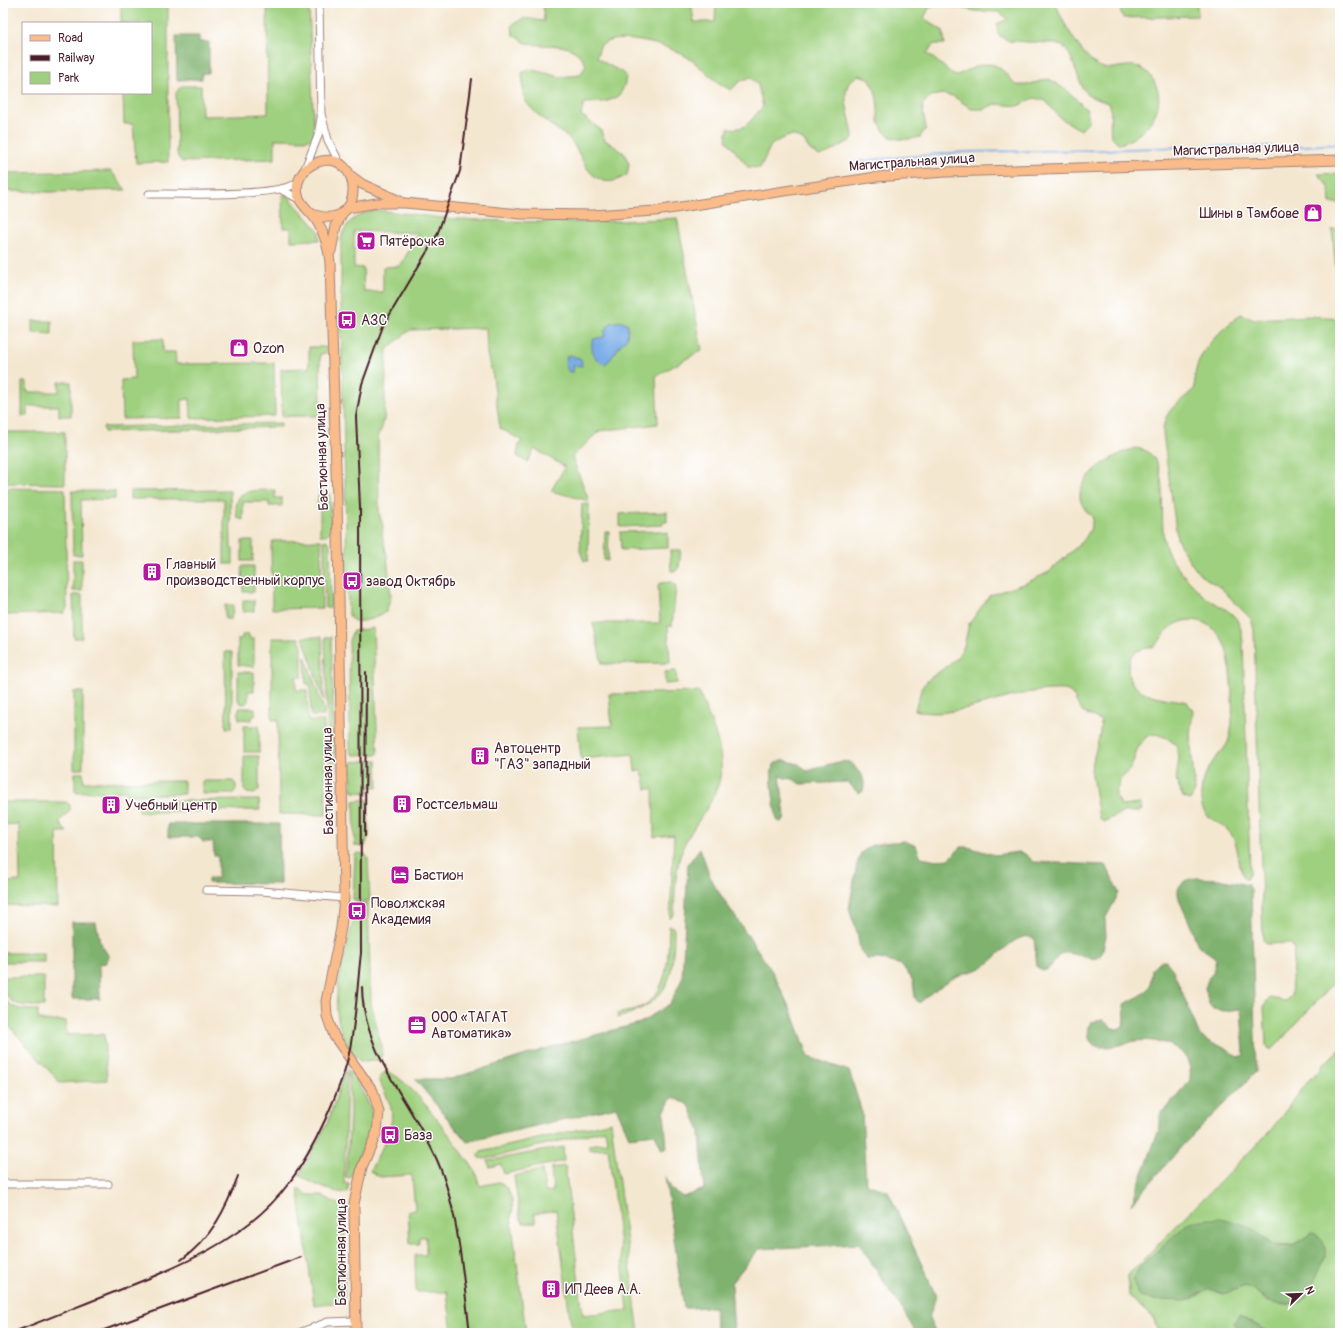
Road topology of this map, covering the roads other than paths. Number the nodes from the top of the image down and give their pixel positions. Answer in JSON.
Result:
{"nodes":[{"id":1,"x":319,"y":3,"type":"edge"},
{"id":2,"x":321,"y":114,"type":"junction"},
{"id":3,"x":1340,"y":160,"type":"edge"},
{"id":4,"x":340,"y":164,"type":"junction"},
{"id":5,"x":304,"y":171,"type":"junction"},
{"id":6,"x":350,"y":175,"type":"junction"},
{"id":7,"x":297,"y":183,"type":"junction"},
{"id":8,"x":282,"y":190,"type":"junction"},
{"id":9,"x":149,"y":194,"type":"dead end"},
{"id":10,"x":299,"y":198,"type":"junction"},
{"id":11,"x":405,"y":203,"type":"junction"},
{"id":12,"x":345,"y":210,"type":"junction"},
{"id":13,"x":310,"y":212,"type":"junction"},
{"id":14,"x":330,"y":259,"type":"junction"},
{"id":15,"x":206,"y":890,"type":"dead end"},
{"id":16,"x":344,"y":898,"type":"junction"},
{"id":17,"x":3,"y":1184,"type":"edge"},
{"id":18,"x":108,"y":1184,"type":"dead end"},
{"id":19,"x":355,"y":1321,"type":"junction"},
{"id":20,"x":300,"y":1333,"type":"edge"},
{"id":21,"x":356,"y":1333,"type":"edge"}],
"edges":[{"from":1,"to":2,"type":"street"},
{"from":2,"to":4,"type":"street"},
{"from":2,"to":5,"type":"street"},
{"from":3,"to":11,"type":"main road","name":"Магистральная улица"},
{"from":4,"to":5,"type":"main road"},
{"from":4,"to":6,"type":"main road"},
{"from":5,"to":7,"type":"main road"},
{"from":6,"to":11,"type":"main road"},
{"from":6,"to":12,"type":"main road"},
{"from":7,"to":8,"type":"street"},
{"from":7,"to":10,"type":"main road"},
{"from":8,"to":9,"type":"street"},
{"from":8,"to":10,"type":"street"},
{"from":10,"to":13,"type":"main road"},
{"from":11,"to":12,"type":"main road"},
{"from":12,"to":13,"type":"main road"},
{"from":12,"to":14,"type":"main road"},
{"from":13,"to":14,"type":"main road","name":"Бастионная улица"},
{"from":14,"to":16,"type":"main road","name":"Бастионная улица"},
{"from":15,"to":16,"type":"street"},
{"from":16,"to":19,"type":"main road","name":"Бастионная улица"},
{"from":17,"to":18,"type":"street"},
{"from":19,"to":20,"type":"street"},
{"from":19,"to":21,"type":"main road","name":"Бастионная улица"}]}
